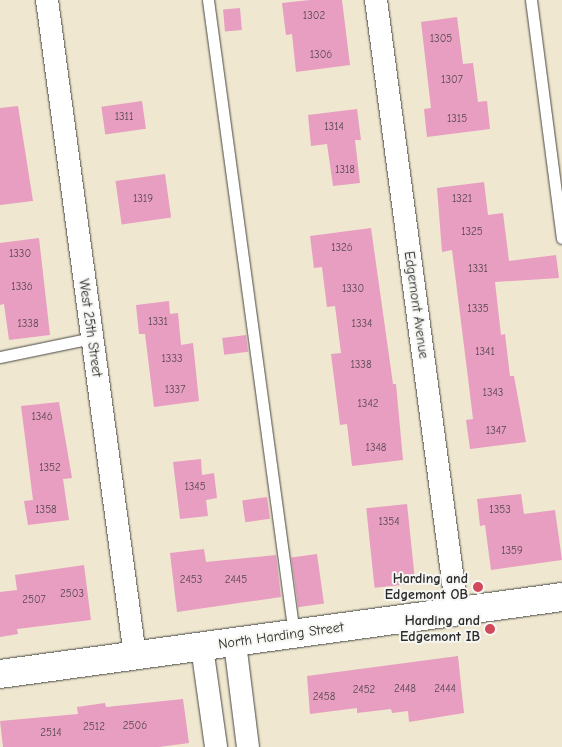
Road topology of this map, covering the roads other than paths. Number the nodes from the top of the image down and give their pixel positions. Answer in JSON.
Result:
{"nodes":[{"id":1,"x":49,"y":0,"type":"edge"},
{"id":2,"x":208,"y":0,"type":"edge"},
{"id":3,"x":376,"y":0,"type":"edge"},
{"id":4,"x":531,"y":0,"type":"edge"},
{"id":5,"x":562,"y":238,"type":"edge"},
{"id":6,"x":92,"y":338,"type":"junction"},
{"id":7,"x":0,"y":357,"type":"edge"},
{"id":8,"x":562,"y":600,"type":"edge"},
{"id":9,"x":457,"y":611,"type":"junction"},
{"id":10,"x":294,"y":634,"type":"junction"},
{"id":11,"x":235,"y":643,"type":"junction"},
{"id":12,"x":202,"y":647,"type":"junction"},
{"id":13,"x":135,"y":656,"type":"junction"},
{"id":14,"x":0,"y":674,"type":"edge"},
{"id":15,"x":216,"y":747,"type":"edge"},
{"id":16,"x":248,"y":747,"type":"edge"}],
"edges":[{"from":1,"to":6,"type":"street","name":"West 25th Street"},
{"from":2,"to":10,"type":"lane"},
{"from":3,"to":9,"type":"street","name":"Edgemont Avenue"},
{"from":4,"to":5,"type":"lane"},
{"from":6,"to":7,"type":"lane"},
{"from":6,"to":13,"type":"street","name":"West 25th Street"},
{"from":8,"to":9,"type":"street","name":"North Harding Street"},
{"from":9,"to":10,"type":"street","name":"North Harding Street"},
{"from":10,"to":11,"type":"street","name":"North Harding Street"},
{"from":11,"to":12,"type":"street","name":"North Harding Street"},
{"from":11,"to":16,"type":"street"},
{"from":12,"to":13,"type":"street","name":"North Harding Street"},
{"from":12,"to":15,"type":"street"},
{"from":13,"to":14,"type":"street","name":"North Harding Street"}]}
